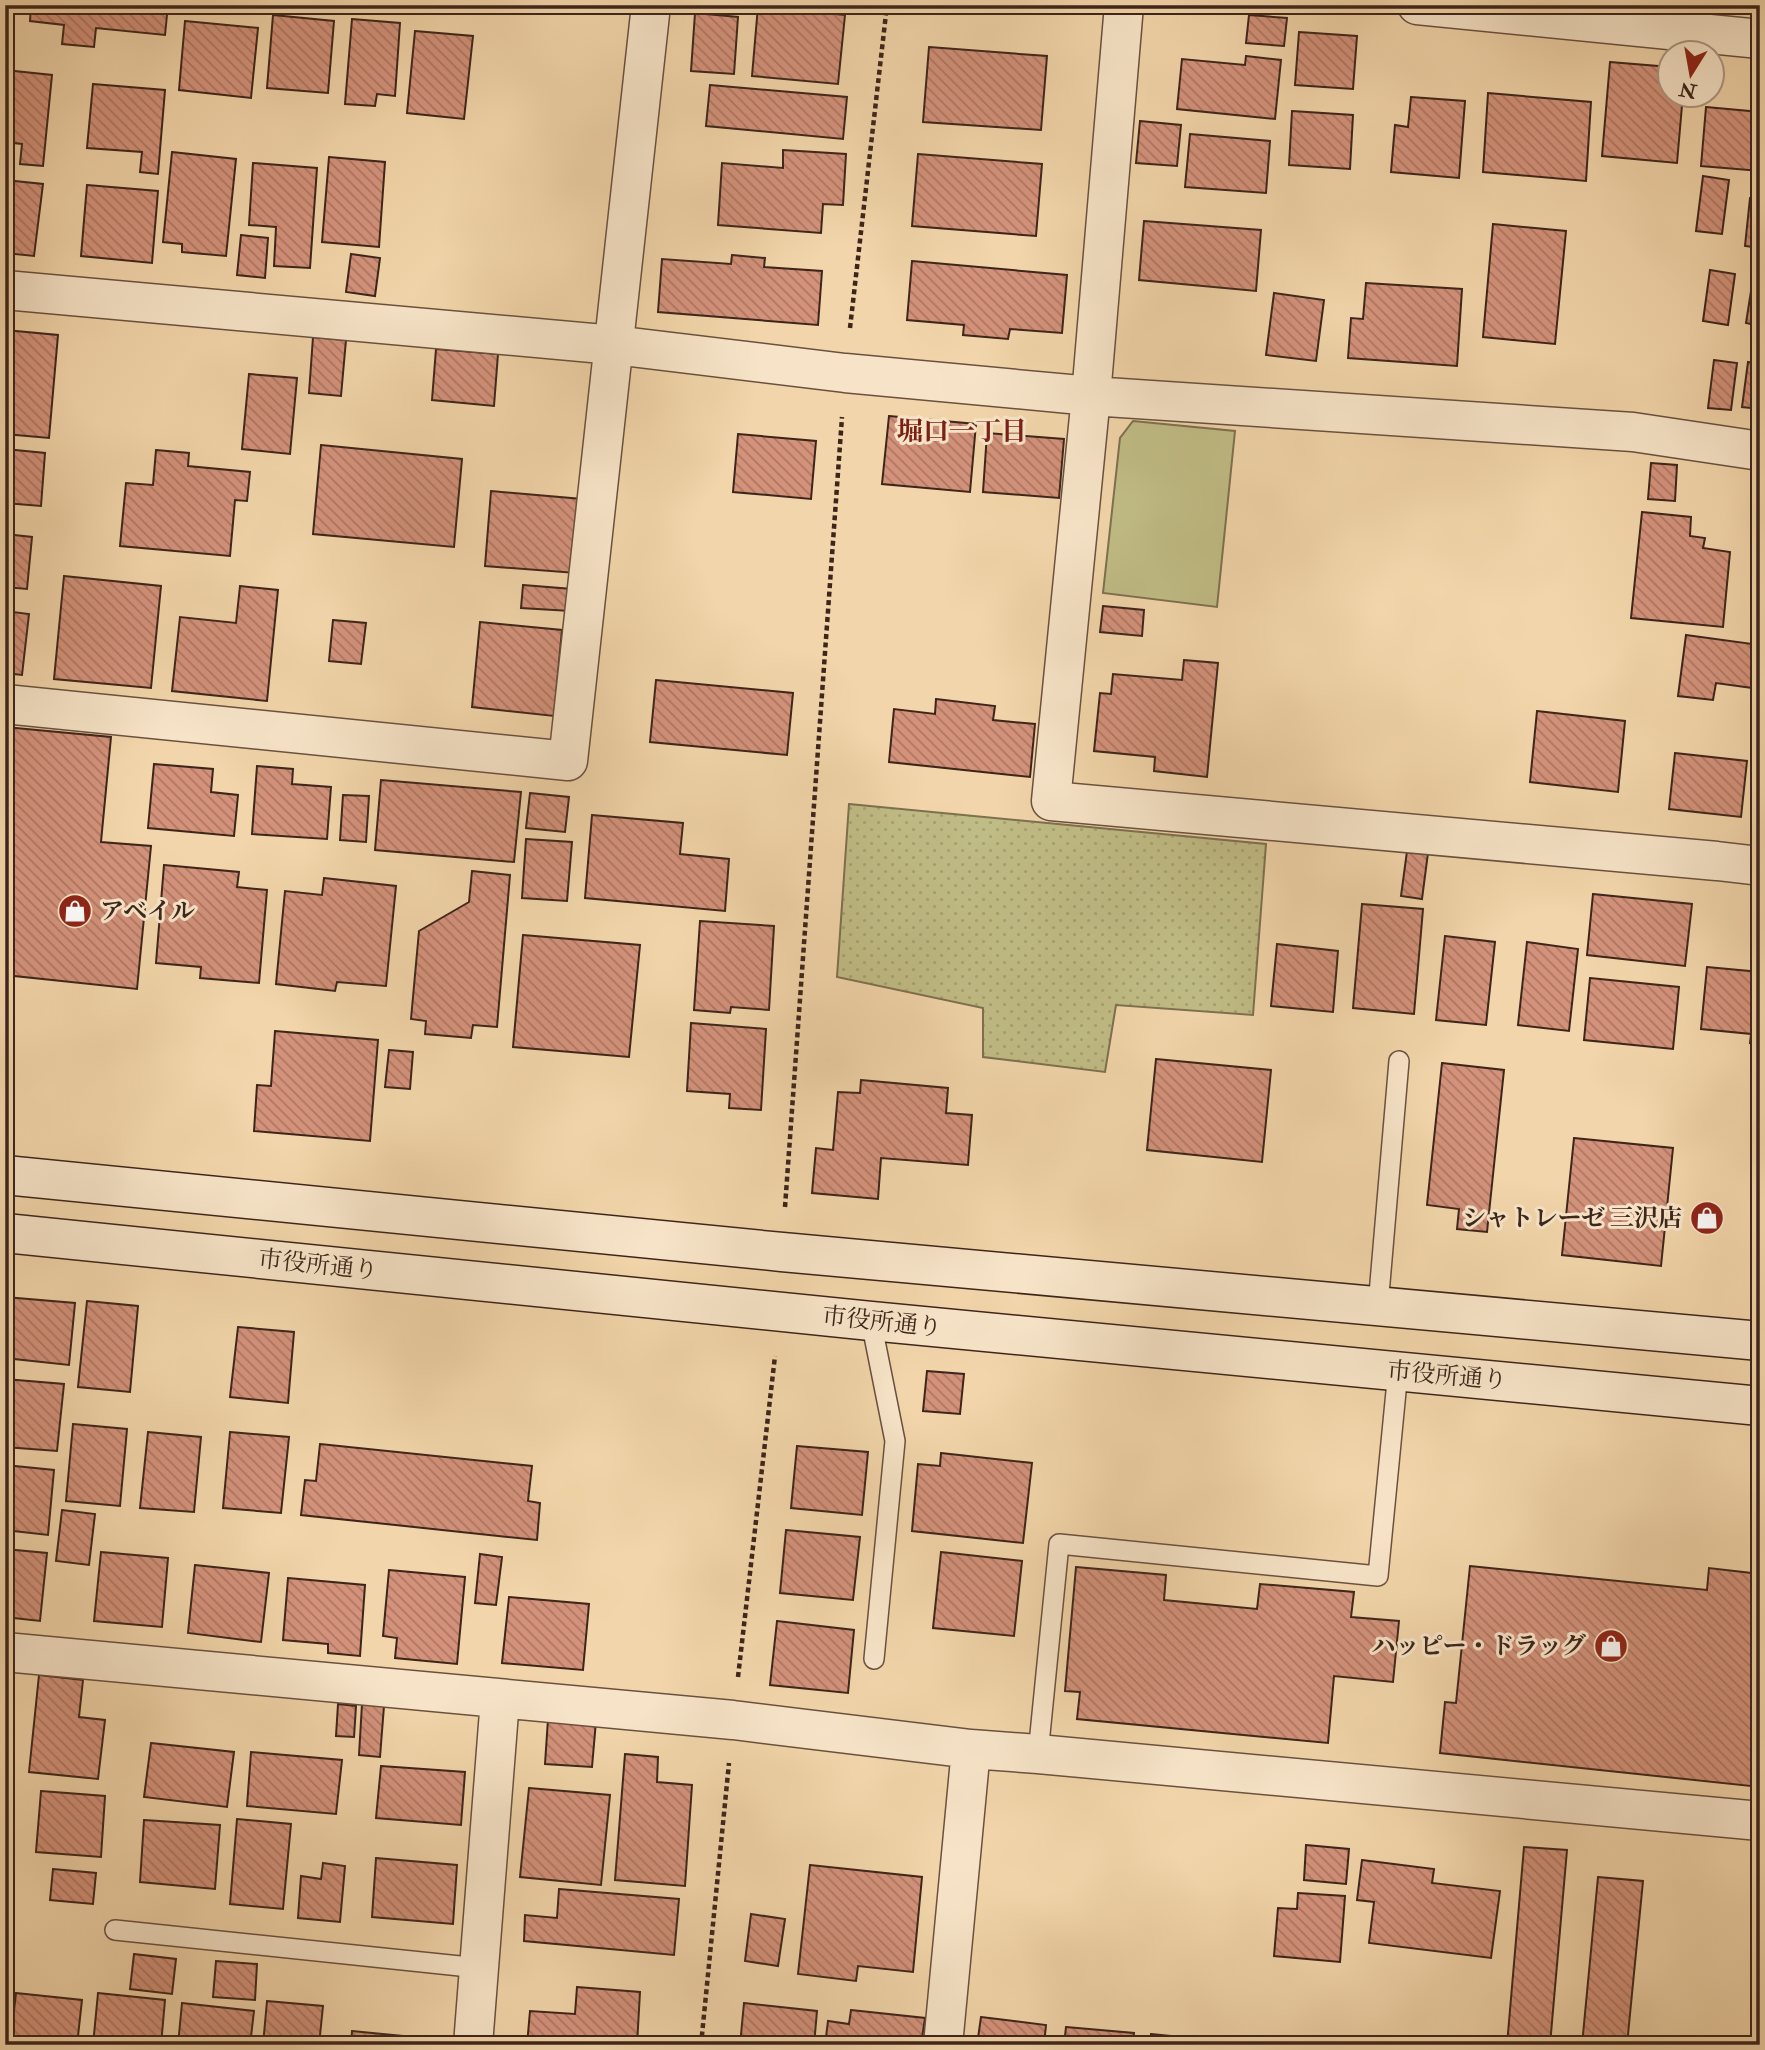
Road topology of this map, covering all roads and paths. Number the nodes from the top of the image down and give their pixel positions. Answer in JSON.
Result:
{"nodes":[{"id":1,"x":651,"y":5,"type":"edge"},
{"id":2,"x":887,"y":5,"type":"edge"},
{"id":3,"x":1124,"y":5,"type":"edge"},
{"id":4,"x":1417,"y":5,"type":"edge"},
{"id":5,"x":1760,"y":39,"type":"edge"},
{"id":6,"x":5,"y":290,"type":"edge"},
{"id":7,"x":614,"y":345,"type":"junction"},
{"id":8,"x":845,"y":373,"type":"junction"},
{"id":9,"x":1091,"y":396,"type":"junction"},
{"id":10,"x":1760,"y":451,"type":"edge"},
{"id":11,"x":5,"y":704,"type":"edge"},
{"id":12,"x":1760,"y":866,"type":"edge"},
{"id":13,"x":1399,"y":1061,"type":"dead end"},
{"id":14,"x":5,"y":1175,"type":"edge"},
{"id":15,"x":5,"y":1233,"type":"edge"},
{"id":16,"x":782,"y":1252,"type":"junction"},
{"id":17,"x":1378,"y":1306,"type":"junction"},
{"id":18,"x":780,"y":1312,"type":"junction"},
{"id":19,"x":871,"y":1321,"type":"junction"},
{"id":20,"x":1760,"y":1341,"type":"edge"},
{"id":21,"x":1398,"y":1371,"type":"junction"},
{"id":22,"x":1760,"y":1406,"type":"edge"},
{"id":23,"x":5,"y":1653,"type":"edge"},
{"id":24,"x":874,"y":1658,"type":"dead end"},
{"id":25,"x":500,"y":1699,"type":"junction"},
{"id":26,"x":733,"y":1720,"type":"junction"},
{"id":27,"x":971,"y":1749,"type":"junction"},
{"id":28,"x":1038,"y":1754,"type":"junction"},
{"id":29,"x":1760,"y":1821,"type":"edge"},
{"id":30,"x":115,"y":1930,"type":"dead end"},
{"id":31,"x":479,"y":1968,"type":"junction"},
{"id":32,"x":473,"y":2045,"type":"edge"},
{"id":33,"x":701,"y":2045,"type":"edge"},
{"id":34,"x":943,"y":2045,"type":"edge"}],
"edges":[{"from":1,"to":7,"type":"street"},
{"from":2,"to":8,"type":"path"},
{"from":3,"to":9,"type":"street"},
{"from":4,"to":5,"type":"street"},
{"from":6,"to":7,"type":"street"},
{"from":7,"to":8,"type":"street"},
{"from":7,"to":11,"type":"street"},
{"from":8,"to":9,"type":"street"},
{"from":8,"to":16,"type":"path"},
{"from":9,"to":10,"type":"street"},
{"from":9,"to":12,"type":"street"},
{"from":13,"to":17,"type":"lane"},
{"from":14,"to":16,"type":"street"},
{"from":15,"to":18,"type":"street","name":"市役所通り"},
{"from":16,"to":17,"type":"street"},
{"from":17,"to":20,"type":"street"},
{"from":18,"to":19,"type":"street","name":"市役所通り"},
{"from":18,"to":26,"type":"path"},
{"from":19,"to":21,"type":"street","name":"市役所通り"},
{"from":19,"to":24,"type":"lane"},
{"from":21,"to":22,"type":"street","name":"市役所通り"},
{"from":21,"to":28,"type":"lane"},
{"from":23,"to":25,"type":"street"},
{"from":25,"to":26,"type":"street"},
{"from":25,"to":31,"type":"street"},
{"from":26,"to":27,"type":"street"},
{"from":26,"to":33,"type":"path"},
{"from":27,"to":28,"type":"street"},
{"from":27,"to":34,"type":"street"},
{"from":28,"to":29,"type":"street"},
{"from":30,"to":31,"type":"lane"},
{"from":31,"to":32,"type":"street"}]}
